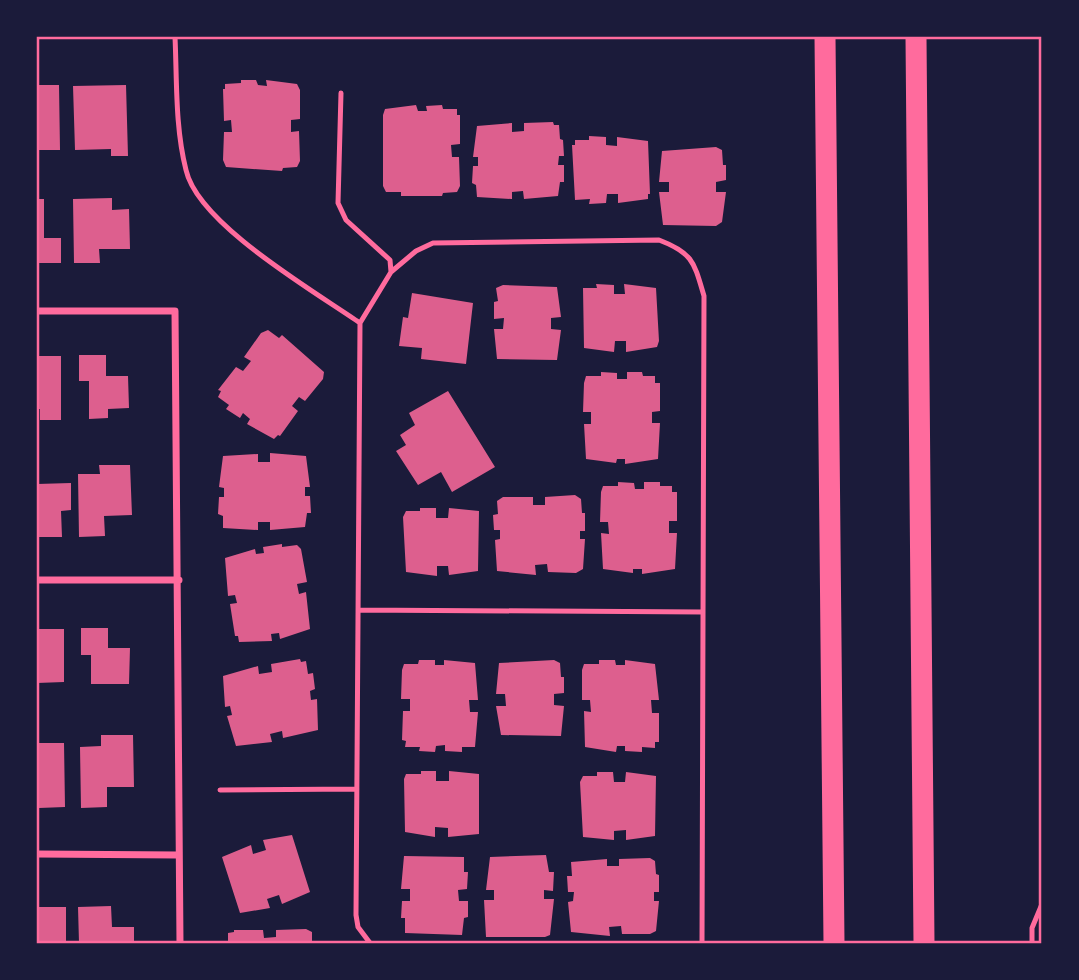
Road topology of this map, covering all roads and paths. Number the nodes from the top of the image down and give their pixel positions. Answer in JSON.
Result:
{"nodes":[{"id":1,"x":175,"y":37,"type":"edge"},
{"id":2,"x":825,"y":37,"type":"edge"},
{"id":3,"x":916,"y":37,"type":"edge"},
{"id":4,"x":341,"y":93,"type":"dead end"},
{"id":5,"x":391,"y":272,"type":"junction"},
{"id":6,"x":37,"y":311,"type":"edge"},
{"id":7,"x":360,"y":323,"type":"junction"},
{"id":8,"x":37,"y":580,"type":"edge"},
{"id":9,"x":178,"y":580,"type":"junction"},
{"id":10,"x":358,"y":610,"type":"junction"},
{"id":11,"x":703,"y":612,"type":"junction"},
{"id":12,"x":356,"y":789,"type":"junction"},
{"id":13,"x":220,"y":790,"type":"dead end"},
{"id":14,"x":37,"y":855,"type":"edge"},
{"id":15,"x":178,"y":855,"type":"junction"},
{"id":16,"x":1042,"y":904,"type":"edge"},
{"id":17,"x":180,"y":943,"type":"edge"},
{"id":18,"x":370,"y":943,"type":"edge"},
{"id":19,"x":702,"y":943,"type":"edge"},
{"id":20,"x":834,"y":943,"type":"edge"},
{"id":21,"x":926,"y":943,"type":"edge"},
{"id":22,"x":1032,"y":943,"type":"edge"}],
"edges":[{"from":1,"to":7,"type":"lane"},
{"from":2,"to":20,"type":"highway"},
{"from":3,"to":21,"type":"highway"},
{"from":4,"to":5,"type":"lane"},
{"from":5,"to":7,"type":"lane"},
{"from":5,"to":11,"type":"lane"},
{"from":6,"to":9,"type":"street"},
{"from":7,"to":10,"type":"lane"},
{"from":8,"to":9,"type":"street"},
{"from":9,"to":15,"type":"street"},
{"from":10,"to":11,"type":"lane"},
{"from":10,"to":12,"type":"lane"},
{"from":11,"to":19,"type":"lane"},
{"from":12,"to":13,"type":"lane"},
{"from":12,"to":18,"type":"lane"},
{"from":14,"to":15,"type":"street"},
{"from":15,"to":17,"type":"street"},
{"from":16,"to":22,"type":"lane"}]}
